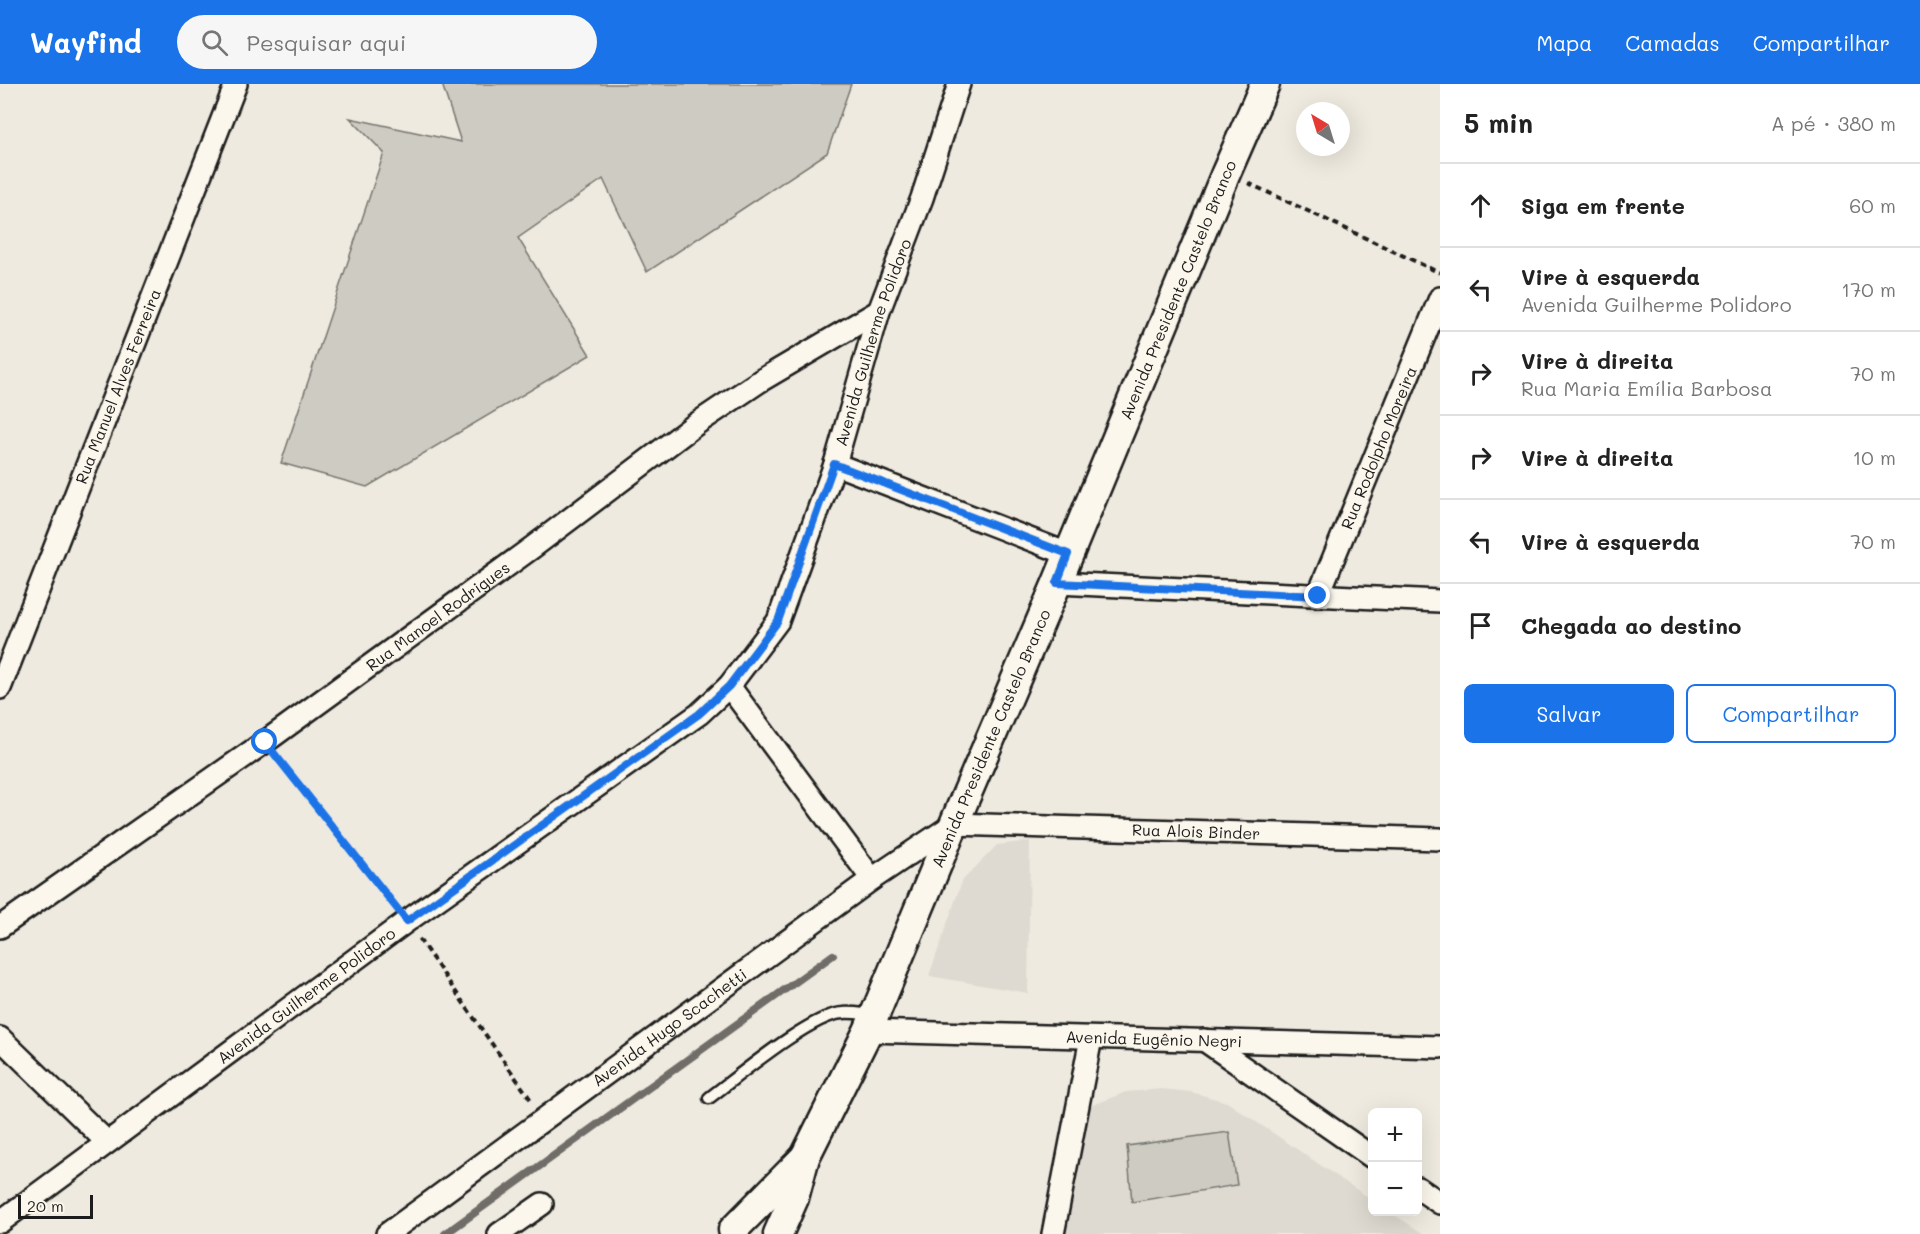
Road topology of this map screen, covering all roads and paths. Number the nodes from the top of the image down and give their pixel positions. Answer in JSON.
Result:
{"nodes":[{"id":1,"x":236,"y":84,"type":"edge"},
{"id":2,"x":959,"y":84,"type":"edge"},
{"id":3,"x":1265,"y":84,"type":"edge"},
{"id":4,"x":1226,"y":173,"type":"junction"},
{"id":5,"x":1440,"y":273,"type":"edge"},
{"id":6,"x":1440,"y":298,"type":"edge"},
{"id":7,"x":879,"y":311,"type":"junction"},
{"id":8,"x":834,"y":464,"type":"junction"},
{"id":9,"x":1068,"y":554,"type":"junction"},
{"id":10,"x":1057,"y":583,"type":"junction"},
{"id":11,"x":1318,"y":596,"type":"junction"},
{"id":12,"x":1440,"y":601,"type":"edge"},
{"id":13,"x":729,"y":686,"type":"junction"},
{"id":14,"x":0,"y":688,"type":"edge"},
{"id":15,"x":265,"y":742,"type":"junction"},
{"id":16,"x":954,"y":824,"type":"junction"},
{"id":17,"x":1440,"y":839,"type":"edge"},
{"id":18,"x":872,"y":879,"type":"junction"},
{"id":19,"x":407,"y":921,"type":"junction"},
{"id":20,"x":0,"y":927,"type":"edge"},
{"id":21,"x":871,"y":1023,"type":"junction"},
{"id":22,"x":0,"y":1038,"type":"edge"},
{"id":23,"x":1091,"y":1038,"type":"junction"},
{"id":24,"x":1204,"y":1040,"type":"junction"},
{"id":25,"x":1440,"y":1047,"type":"edge"},
{"id":26,"x":709,"y":1098,"type":"dead end"},
{"id":27,"x":545,"y":1119,"type":"junction"},
{"id":28,"x":107,"y":1142,"type":"junction"},
{"id":29,"x":1368,"y":1154,"type":"edge"},
{"id":30,"x":805,"y":1157,"type":"junction"},
{"id":31,"x":1422,"y":1191,"type":"edge"},
{"id":32,"x":1440,"y":1203,"type":"edge"},
{"id":33,"x":542,"y":1204,"type":"dead end"},
{"id":34,"x":0,"y":1222,"type":"edge"},
{"id":35,"x":730,"y":1232,"type":"edge"},
{"id":36,"x":387,"y":1234,"type":"edge"},
{"id":37,"x":499,"y":1234,"type":"edge"},
{"id":38,"x":761,"y":1234,"type":"edge"},
{"id":39,"x":778,"y":1234,"type":"edge"},
{"id":40,"x":1053,"y":1234,"type":"edge"}],
"edges":[{"from":1,"to":14,"type":"street","name":"Rua Manuel Alves Ferreira"},
{"from":2,"to":7,"type":"street","name":"Avenida Guilherme Polidoro"},
{"from":3,"to":4,"type":"street","name":"Avenida Presidente Castelo Branco"},
{"from":4,"to":5,"type":"path"},
{"from":4,"to":9,"type":"street","name":"Avenida Presidente Castelo Branco"},
{"from":6,"to":11,"type":"street","name":"Rua Rodolpho Moreira"},
{"from":7,"to":8,"type":"street","name":"Avenida Guilherme Polidoro"},
{"from":7,"to":15,"type":"street","name":"Rua Manoel Rodrigues"},
{"from":8,"to":9,"type":"street"},
{"from":8,"to":13,"type":"street","name":"Avenida Guilherme Polidoro"},
{"from":9,"to":10,"type":"street","name":"Avenida Presidente Castelo Branco"},
{"from":10,"to":11,"type":"street"},
{"from":10,"to":16,"type":"street","name":"Avenida Presidente Castelo Branco"},
{"from":11,"to":12,"type":"street"},
{"from":13,"to":18,"type":"street"},
{"from":13,"to":19,"type":"street","name":"Avenida Guilherme Polidoro"},
{"from":15,"to":19,"type":"path"},
{"from":15,"to":20,"type":"street","name":"Rua Manoel Rodrigues"},
{"from":16,"to":17,"type":"street","name":"Rua Alois Binder"},
{"from":16,"to":18,"type":"street","name":"Avenida Hugo Scachetti"},
{"from":16,"to":21,"type":"street","name":"Avenida Presidente Castelo Branco"},
{"from":18,"to":27,"type":"street","name":"Avenida Hugo Scachetti"},
{"from":19,"to":27,"type":"path"},
{"from":19,"to":28,"type":"street","name":"Avenida Guilherme Polidoro"},
{"from":21,"to":23,"type":"street","name":"Avenida Eugênio Negri"},
{"from":21,"to":26,"type":"lane"},
{"from":21,"to":30,"type":"street","name":"Avenida Presidente Castelo Branco"},
{"from":22,"to":28,"type":"street"},
{"from":23,"to":24,"type":"street","name":"Avenida Eugênio Negri"},
{"from":23,"to":40,"type":"street"},
{"from":24,"to":25,"type":"street","name":"Avenida Eugênio Negri"},
{"from":24,"to":29,"type":"street"},
{"from":27,"to":36,"type":"street","name":"Avenida Hugo Scachetti"},
{"from":28,"to":34,"type":"street","name":"Avenida Guilherme Polidoro"},
{"from":30,"to":35,"type":"street","name":"Avenida Presidente Castelo Branco"},
{"from":30,"to":39,"type":"street","name":"Avenida Presidente Castelo Branco"},
{"from":31,"to":32,"type":"street"},
{"from":33,"to":37,"type":"street"},
{"from":35,"to":38,"type":"street"}]}
